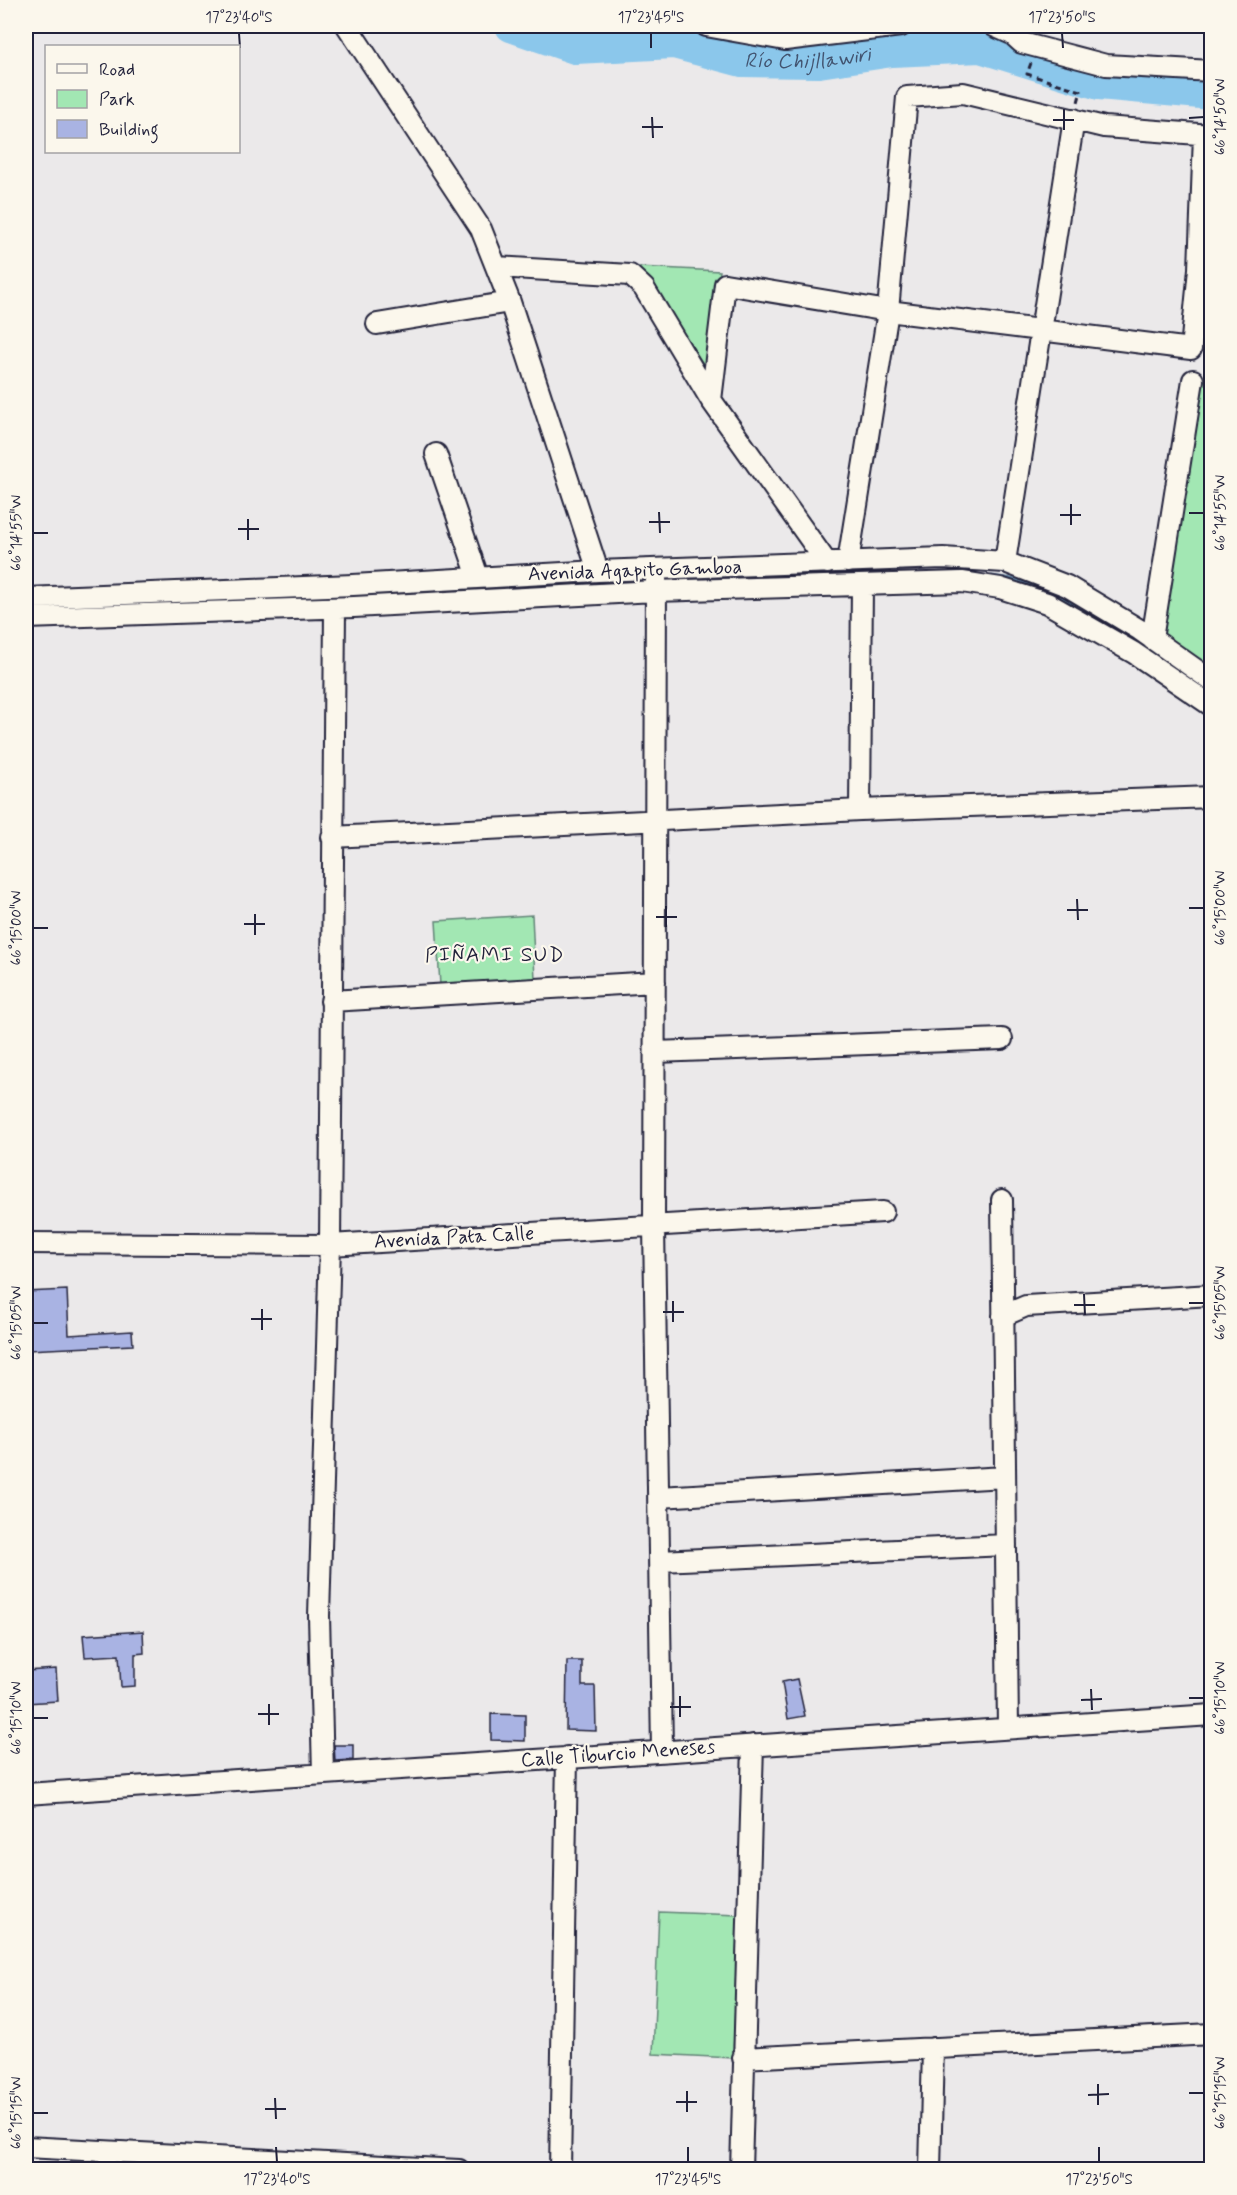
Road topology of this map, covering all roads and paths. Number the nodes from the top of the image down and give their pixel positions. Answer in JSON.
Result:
{"nodes":[{"id":1,"x":347,"y":26,"type":"edge"},
{"id":2,"x":706,"y":26,"type":"edge"},
{"id":3,"x":901,"y":26,"type":"edge"},
{"id":4,"x":994,"y":26,"type":"edge"},
{"id":5,"x":1212,"y":71,"type":"edge"},
{"id":6,"x":1026,"y":74,"type":"dead end"},
{"id":7,"x":1074,"y":118,"type":"junction"},
{"id":8,"x":1208,"y":135,"type":"edge"},
{"id":9,"x":496,"y":267,"type":"junction"},
{"id":10,"x":510,"y":302,"type":"junction"},
{"id":11,"x":888,"y":311,"type":"junction"},
{"id":12,"x":377,"y":324,"type":"dead end"},
{"id":13,"x":1040,"y":330,"type":"junction"},
{"id":14,"x":1193,"y":380,"type":"dead end"},
{"id":15,"x":711,"y":400,"type":"junction"},
{"id":16,"x":436,"y":454,"type":"dead end"},
{"id":17,"x":848,"y":562,"type":"junction"},
{"id":18,"x":1005,"y":562,"type":"junction"},
{"id":19,"x":827,"y":563,"type":"junction"},
{"id":20,"x":656,"y":570,"type":"junction"},
{"id":21,"x":598,"y":571,"type":"junction"},
{"id":22,"x":478,"y":577,"type":"junction"},
{"id":23,"x":862,"y":586,"type":"junction"},
{"id":24,"x":656,"y":591,"type":"junction"},
{"id":25,"x":26,"y":598,"type":"edge"},
{"id":26,"x":335,"y":608,"type":"junction"},
{"id":27,"x":26,"y":618,"type":"edge"},
{"id":28,"x":1152,"y":639,"type":"junction"},
{"id":29,"x":1212,"y":681,"type":"edge"},
{"id":30,"x":1212,"y":706,"type":"edge"},
{"id":31,"x":1212,"y":797,"type":"edge"},
{"id":32,"x":860,"y":810,"type":"junction"},
{"id":33,"x":655,"y":822,"type":"junction"},
{"id":34,"x":332,"y":837,"type":"junction"},
{"id":35,"x":655,"y":982,"type":"junction"},
{"id":36,"x":331,"y":1001,"type":"junction"},
{"id":37,"x":1002,"y":1039,"type":"dead end"},
{"id":38,"x":655,"y":1052,"type":"junction"},
{"id":39,"x":1002,"y":1200,"type":"dead end"},
{"id":40,"x":883,"y":1212,"type":"dead end"},
{"id":41,"x":654,"y":1226,"type":"junction"},
{"id":42,"x":26,"y":1243,"type":"edge"},
{"id":43,"x":330,"y":1245,"type":"junction"},
{"id":44,"x":1212,"y":1295,"type":"edge"},
{"id":45,"x":1003,"y":1316,"type":"junction"},
{"id":46,"x":1005,"y":1477,"type":"junction"},
{"id":47,"x":659,"y":1497,"type":"junction"},
{"id":48,"x":1006,"y":1545,"type":"junction"},
{"id":49,"x":660,"y":1561,"type":"junction"},
{"id":50,"x":1212,"y":1715,"type":"edge"},
{"id":51,"x":1008,"y":1728,"type":"junction"},
{"id":52,"x":753,"y":1745,"type":"junction"},
{"id":53,"x":662,"y":1751,"type":"junction"},
{"id":54,"x":567,"y":1757,"type":"junction"},
{"id":55,"x":323,"y":1774,"type":"junction"},
{"id":56,"x":26,"y":1794,"type":"edge"},
{"id":57,"x":1212,"y":2034,"type":"edge"},
{"id":58,"x":933,"y":2048,"type":"junction"},
{"id":59,"x":743,"y":2058,"type":"junction"},
{"id":60,"x":26,"y":2147,"type":"edge"},
{"id":61,"x":459,"y":2169,"type":"edge"},
{"id":62,"x":560,"y":2169,"type":"edge"},
{"id":63,"x":741,"y":2169,"type":"edge"},
{"id":64,"x":930,"y":2169,"type":"edge"}],
"edges":[{"from":1,"to":9,"type":"street"},
{"from":2,"to":3,"type":"street"},
{"from":4,"to":5,"type":"street"},
{"from":6,"to":7,"type":"path"},
{"from":7,"to":8,"type":"street"},
{"from":7,"to":11,"type":"street"},
{"from":7,"to":13,"type":"street"},
{"from":8,"to":13,"type":"street"},
{"from":9,"to":10,"type":"street"},
{"from":9,"to":15,"type":"street"},
{"from":10,"to":12,"type":"street"},
{"from":10,"to":21,"type":"street"},
{"from":11,"to":13,"type":"street"},
{"from":11,"to":15,"type":"street"},
{"from":11,"to":17,"type":"street"},
{"from":13,"to":18,"type":"street"},
{"from":14,"to":28,"type":"street"},
{"from":15,"to":19,"type":"street"},
{"from":16,"to":22,"type":"street"},
{"from":17,"to":18,"type":"street","name":"Avenida Agapito Gamboa"},
{"from":17,"to":19,"type":"street","name":"Avenida Agapito Gamboa"},
{"from":18,"to":28,"type":"street","name":"Avenida Agapito Gamboa"},
{"from":19,"to":20,"type":"street","name":"Avenida Agapito Gamboa"},
{"from":20,"to":21,"type":"street","name":"Avenida Agapito Gamboa"},
{"from":20,"to":24,"type":"street"},
{"from":21,"to":22,"type":"street","name":"Avenida Agapito Gamboa"},
{"from":22,"to":25,"type":"street","name":"Avenida Agapito Gamboa"},
{"from":23,"to":24,"type":"street","name":"Avenida Agapito Gamboa"},
{"from":23,"to":30,"type":"street","name":"Avenida Agapito Gamboa"},
{"from":23,"to":32,"type":"street"},
{"from":24,"to":26,"type":"street","name":"Avenida Agapito Gamboa"},
{"from":24,"to":33,"type":"street"},
{"from":26,"to":27,"type":"street","name":"Avenida Agapito Gamboa"},
{"from":26,"to":34,"type":"street"},
{"from":28,"to":29,"type":"street","name":"Avenida Agapito Gamboa"},
{"from":31,"to":32,"type":"street"},
{"from":32,"to":33,"type":"street"},
{"from":33,"to":34,"type":"street"},
{"from":33,"to":35,"type":"street"},
{"from":34,"to":36,"type":"street"},
{"from":35,"to":36,"type":"street"},
{"from":35,"to":38,"type":"street"},
{"from":36,"to":43,"type":"street"},
{"from":37,"to":38,"type":"street"},
{"from":38,"to":41,"type":"street"},
{"from":39,"to":45,"type":"street"},
{"from":40,"to":41,"type":"street","name":"Avenida Pata Calle"},
{"from":41,"to":43,"type":"street","name":"Avenida Pata Calle"},
{"from":41,"to":47,"type":"street"},
{"from":42,"to":43,"type":"street","name":"Avenida Pata Calle"},
{"from":43,"to":55,"type":"street"},
{"from":44,"to":45,"type":"street"},
{"from":45,"to":46,"type":"street"},
{"from":46,"to":47,"type":"street"},
{"from":46,"to":48,"type":"street"},
{"from":47,"to":49,"type":"street"},
{"from":48,"to":49,"type":"street"},
{"from":48,"to":51,"type":"street"},
{"from":49,"to":53,"type":"street"},
{"from":50,"to":51,"type":"street","name":"Calle Tiburcio Meneses"},
{"from":51,"to":52,"type":"street","name":"Calle Tiburcio Meneses"},
{"from":52,"to":53,"type":"street","name":"Calle Tiburcio Meneses"},
{"from":52,"to":59,"type":"street"},
{"from":53,"to":54,"type":"street","name":"Calle Tiburcio Meneses"},
{"from":54,"to":55,"type":"street","name":"Calle Tiburcio Meneses"},
{"from":54,"to":62,"type":"street"},
{"from":55,"to":56,"type":"street","name":"Calle Tiburcio Meneses"},
{"from":57,"to":58,"type":"street"},
{"from":58,"to":59,"type":"street"},
{"from":58,"to":64,"type":"street"},
{"from":59,"to":63,"type":"street"},
{"from":60,"to":61,"type":"street"}]}
